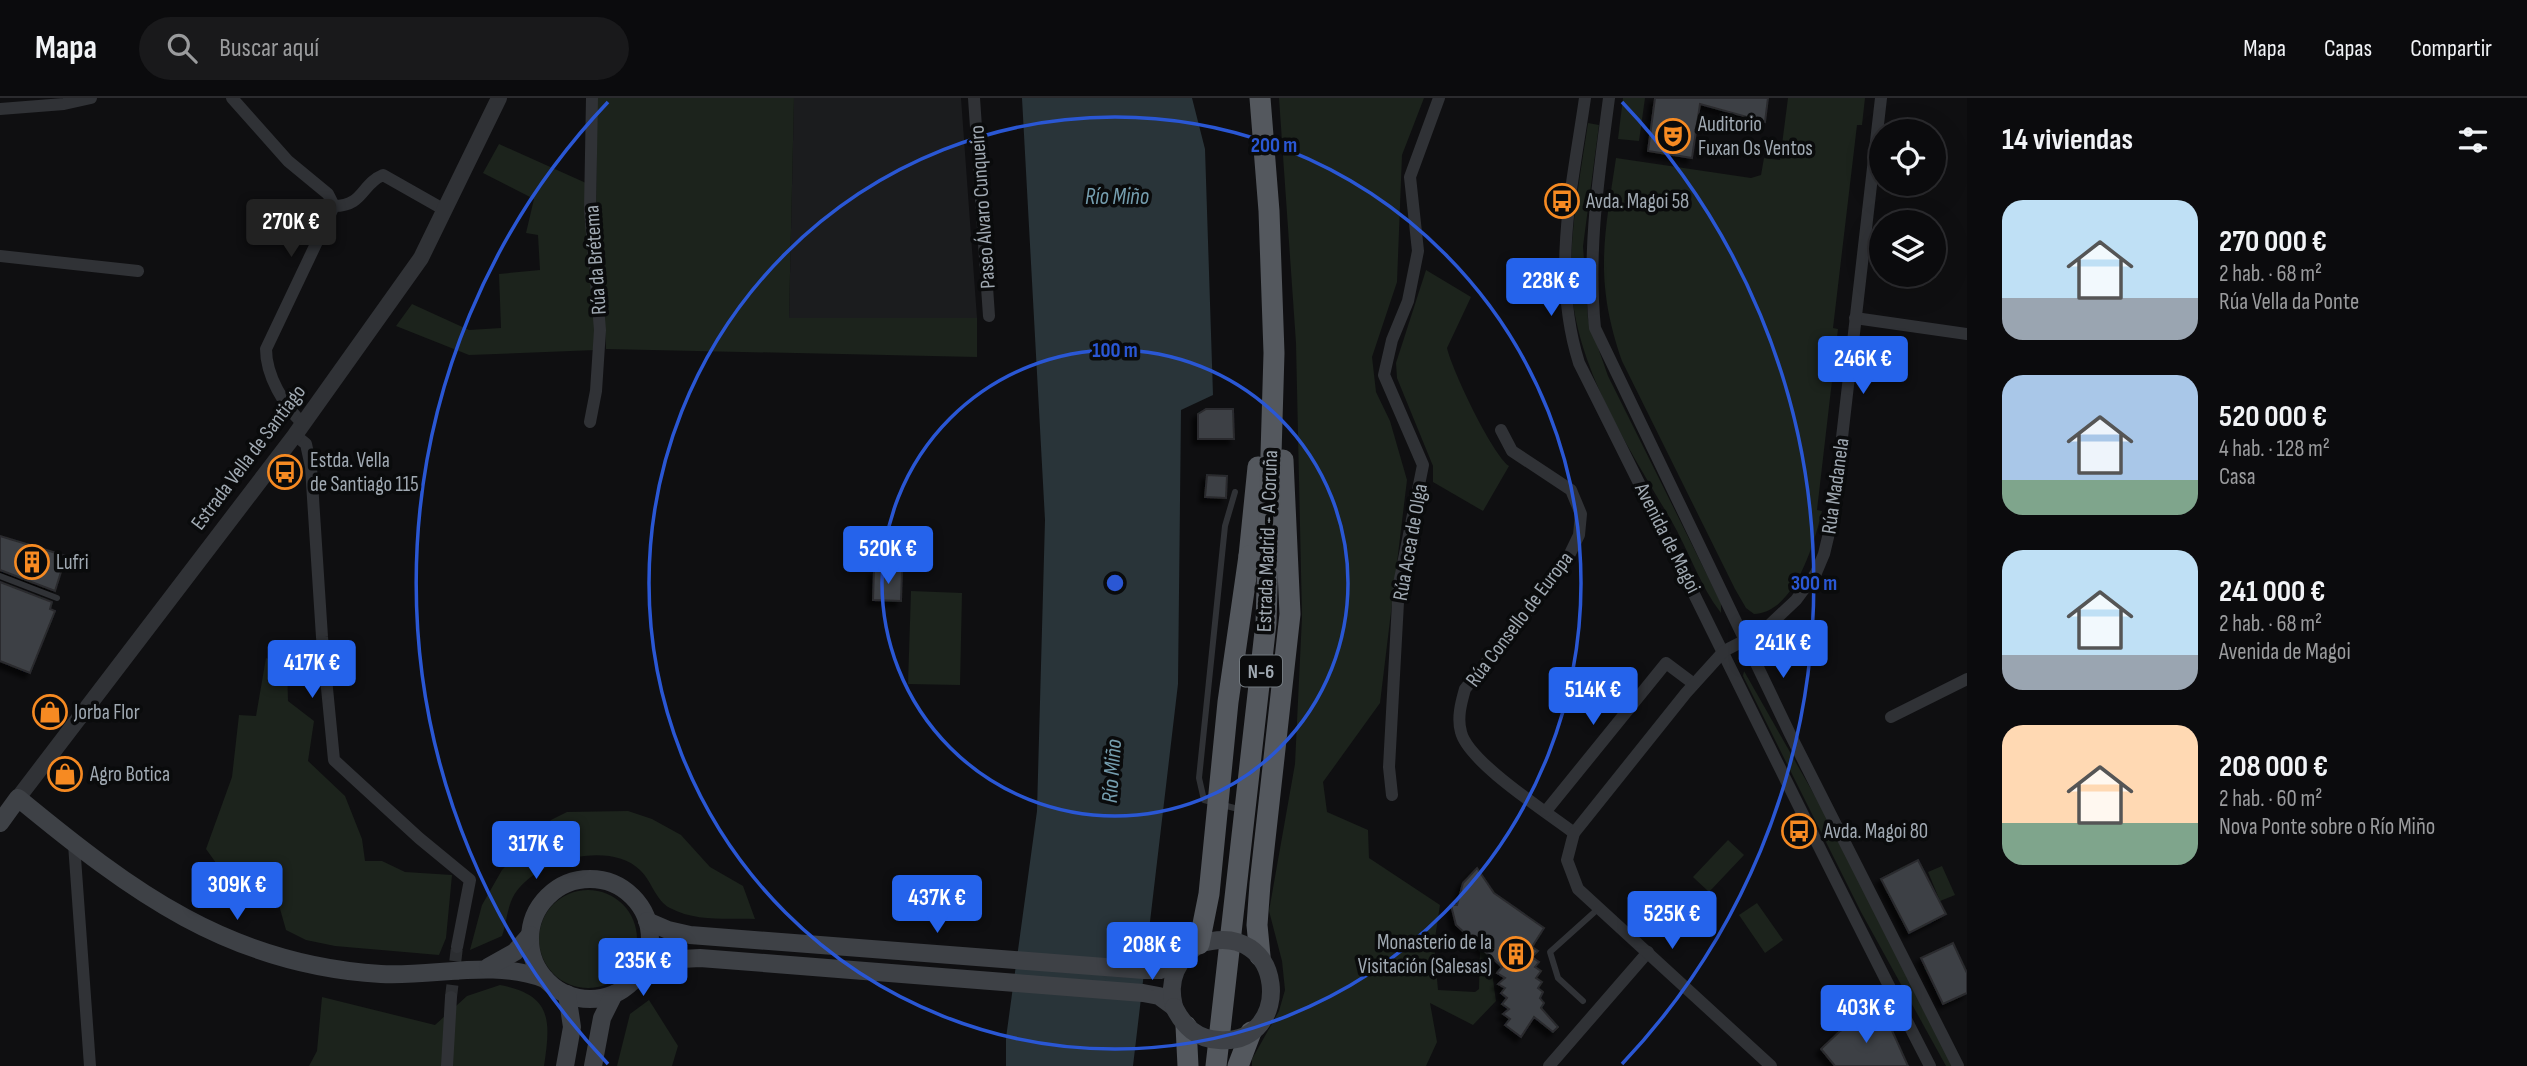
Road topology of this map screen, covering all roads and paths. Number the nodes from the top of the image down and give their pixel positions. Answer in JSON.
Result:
{"nodes":[{"id":1,"x":91,"y":98,"type":"edge"},
{"id":2,"x":232,"y":98,"type":"edge"},
{"id":3,"x":499,"y":98,"type":"edge"},
{"id":4,"x":592,"y":98,"type":"edge"},
{"id":5,"x":974,"y":98,"type":"edge"},
{"id":6,"x":1260,"y":98,"type":"edge"},
{"id":7,"x":1439,"y":98,"type":"edge"},
{"id":8,"x":1585,"y":98,"type":"edge"},
{"id":9,"x":1609,"y":98,"type":"edge"},
{"id":10,"x":1881,"y":98,"type":"edge"},
{"id":11,"x":0,"y":109,"type":"edge"},
{"id":12,"x":1264,"y":149,"type":"junction"},
{"id":13,"x":334,"y":206,"type":"junction"},
{"id":14,"x":443,"y":209,"type":"junction"},
{"id":15,"x":0,"y":256,"type":"edge"},
{"id":16,"x":138,"y":271,"type":"dead end"},
{"id":17,"x":1271,"y":273,"type":"junction"},
{"id":18,"x":989,"y":316,"type":"dead end"},
{"id":19,"x":1855,"y":318,"type":"junction"},
{"id":20,"x":1967,"y":334,"type":"edge"},
{"id":21,"x":590,"y":422,"type":"dead end"},
{"id":22,"x":298,"y":429,"type":"junction"},
{"id":23,"x":1501,"y":430,"type":"dead end"},
{"id":24,"x":1235,"y":492,"type":"dead end"},
{"id":25,"x":0,"y":576,"type":"edge"},
{"id":26,"x":57,"y":598,"type":"dead end"},
{"id":27,"x":1745,"y":640,"type":"junction"},
{"id":28,"x":1724,"y":651,"type":"junction"},
{"id":29,"x":1967,"y":679,"type":"edge"},
{"id":30,"x":1694,"y":684,"type":"junction"},
{"id":31,"x":1891,"y":717,"type":"dead end"},
{"id":32,"x":1392,"y":795,"type":"dead end"},
{"id":33,"x":18,"y":798,"type":"junction"},
{"id":34,"x":1245,"y":811,"type":"junction"},
{"id":35,"x":1546,"y":811,"type":"junction"},
{"id":36,"x":0,"y":823,"type":"edge"},
{"id":37,"x":1574,"y":833,"type":"junction"},
{"id":38,"x":74,"y":844,"type":"junction"},
{"id":39,"x":1599,"y":908,"type":"junction"},
{"id":40,"x":647,"y":921,"type":"junction"},
{"id":41,"x":530,"y":935,"type":"junction"},
{"id":42,"x":1199,"y":944,"type":"junction"},
{"id":43,"x":457,"y":947,"type":"tunnel mouth"},
{"id":44,"x":1648,"y":952,"type":"junction"},
{"id":45,"x":1260,"y":956,"type":"junction"},
{"id":46,"x":1179,"y":962,"type":"junction"},
{"id":47,"x":485,"y":968,"type":"junction"},
{"id":48,"x":642,"y":969,"type":"junction"},
{"id":49,"x":545,"y":979,"type":"junction"},
{"id":50,"x":567,"y":994,"type":"junction"},
{"id":51,"x":614,"y":994,"type":"junction"},
{"id":52,"x":451,"y":997,"type":"tunnel mouth"},
{"id":53,"x":1583,"y":1001,"type":"dead end"},
{"id":54,"x":1174,"y":1007,"type":"junction"},
{"id":55,"x":1186,"y":1026,"type":"junction"},
{"id":56,"x":1251,"y":1032,"type":"junction"},
{"id":57,"x":90,"y":1066,"type":"edge"},
{"id":58,"x":447,"y":1066,"type":"edge"},
{"id":59,"x":565,"y":1066,"type":"edge"},
{"id":60,"x":593,"y":1066,"type":"edge"},
{"id":61,"x":1188,"y":1066,"type":"edge"},
{"id":62,"x":1216,"y":1066,"type":"edge"},
{"id":63,"x":1238,"y":1066,"type":"edge"},
{"id":64,"x":1549,"y":1066,"type":"edge"},
{"id":65,"x":1771,"y":1066,"type":"edge"},
{"id":66,"x":1930,"y":1066,"type":"edge"},
{"id":67,"x":1958,"y":1066,"type":"edge"}],
"edges":[{"from":1,"to":11,"type":"street"},
{"from":2,"to":13,"type":"street"},
{"from":3,"to":14,"type":"street","name":"Estrada Vella de Santiago"},
{"from":4,"to":21,"type":"street","name":"Rúa da Brétema"},
{"from":5,"to":18,"type":"street","name":"Paseo Álvaro Cunqueiro"},
{"from":6,"to":12,"type":"highway","name":"Estrada Madrid - A Coruña","number":"N-6"},
{"from":7,"to":32,"type":"street","name":"Rúa Acea de Olga"},
{"from":8,"to":28,"type":"street","name":"Avenida de Magoi"},
{"from":9,"to":27,"type":"street","name":"Avenida de Magoi"},
{"from":10,"to":19,"type":"street","name":"Rúa Madanela"},
{"from":12,"to":17,"type":"highway","name":"Estrada Madrid - A Coruña","number":"N-6"},
{"from":12,"to":45,"type":"highway"},
{"from":13,"to":14,"type":"street"},
{"from":13,"to":22,"type":"street"},
{"from":14,"to":22,"type":"street","name":"Estrada Vella de Santiago"},
{"from":15,"to":16,"type":"street"},
{"from":17,"to":34,"type":"highway","name":"Estrada Madrid - A Coruña","number":"N-6"},
{"from":17,"to":42,"type":"highway","bridge":true},
{"from":19,"to":20,"type":"street"},
{"from":19,"to":27,"type":"street","name":"Rúa Madanela"},
{"from":22,"to":33,"type":"street","name":"Estrada Vella de Santiago"},
{"from":22,"to":43,"type":"street"},
{"from":23,"to":35,"type":"street","name":"Rúa Consello de Europa"},
{"from":24,"to":34,"type":"lane"},
{"from":25,"to":26,"type":"lane"},
{"from":27,"to":28,"type":"street","name":"Rúa Madanela"},
{"from":27,"to":67,"type":"street","name":"Avenida de Magoi"},
{"from":28,"to":30,"type":"street"},
{"from":28,"to":66,"type":"street","name":"Avenida de Magoi"},
{"from":29,"to":31,"type":"street"},
{"from":30,"to":35,"type":"street"},
{"from":30,"to":37,"type":"street"},
{"from":33,"to":36,"type":"main road","name":"Estrada Vella de Santiago"},
{"from":33,"to":38,"type":"main road"},
{"from":34,"to":62,"type":"highway","name":"Estrada Madrid - A Coruña","number":"N-6"},
{"from":35,"to":37,"type":"street","name":"Rúa Consello de Europa"},
{"from":37,"to":39,"type":"street"},
{"from":38,"to":47,"type":"main road"},
{"from":38,"to":57,"type":"street"},
{"from":39,"to":44,"type":"street"},
{"from":39,"to":53,"type":"lane"},
{"from":40,"to":41,"type":"main road"},
{"from":40,"to":46,"type":"main road"},
{"from":40,"to":48,"type":"main road"},
{"from":41,"to":47,"type":"main road"},
{"from":41,"to":49,"type":"main road"},
{"from":42,"to":45,"type":"main road","bridge":true},
{"from":42,"to":46,"type":"main road"},
{"from":44,"to":64,"type":"street"},
{"from":44,"to":65,"type":"street"},
{"from":45,"to":56,"type":"main road","bridge":true},
{"from":46,"to":54,"type":"main road"},
{"from":47,"to":49,"type":"main road"},
{"from":48,"to":51,"type":"main road"},
{"from":48,"to":54,"type":"main road"},
{"from":49,"to":50,"type":"main road"},
{"from":50,"to":51,"type":"main road"},
{"from":50,"to":59,"type":"main road"},
{"from":51,"to":60,"type":"main road"},
{"from":52,"to":58,"type":"street"},
{"from":54,"to":55,"type":"main road","bridge":true},
{"from":55,"to":56,"type":"main road","bridge":true},
{"from":55,"to":61,"type":"highway"},
{"from":56,"to":63,"type":"highway"}]}
